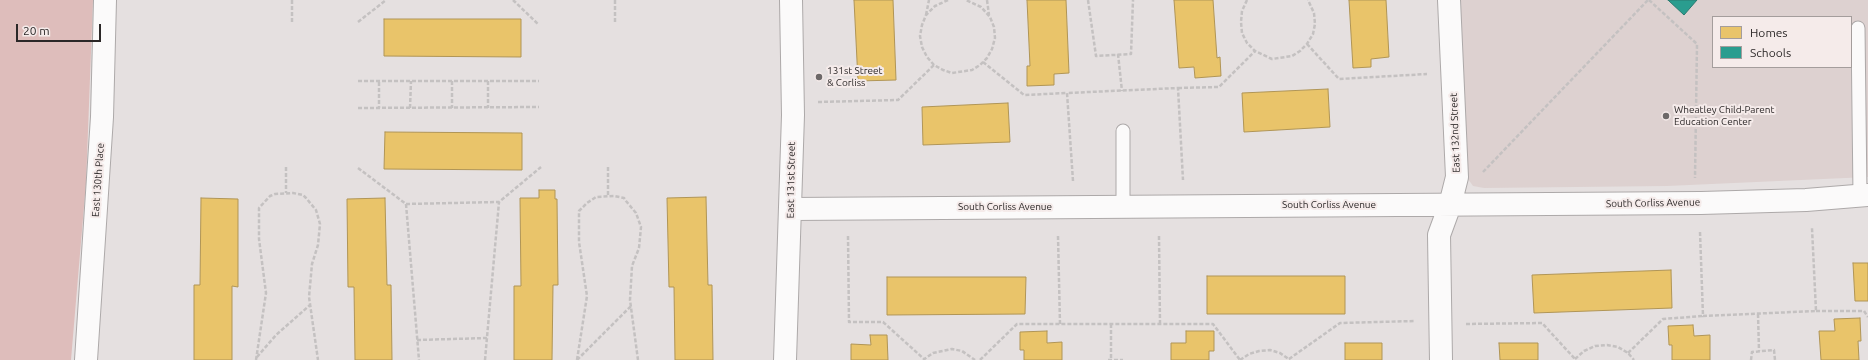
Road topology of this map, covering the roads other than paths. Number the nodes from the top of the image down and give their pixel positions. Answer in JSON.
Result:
{"nodes":[{"id":1,"x":106,"y":0,"type":"edge"},
{"id":2,"x":791,"y":0,"type":"edge"},
{"id":3,"x":1449,"y":0,"type":"edge"},
{"id":4,"x":1858,"y":28,"type":"dead end"},
{"id":5,"x":1123,"y":131,"type":"dead end"},
{"id":6,"x":1864,"y":195,"type":"edge"},
{"id":7,"x":1450,"y":204,"type":"junction"},
{"id":8,"x":1123,"y":207,"type":"junction"},
{"id":9,"x":791,"y":209,"type":"junction"},
{"id":10,"x":86,"y":360,"type":"edge"},
{"id":11,"x":785,"y":360,"type":"edge"},
{"id":12,"x":1441,"y":360,"type":"edge"}],
"edges":[{"from":1,"to":10,"type":"street","name":"East 130th Place"},
{"from":2,"to":9,"type":"street","name":"East 131st Street"},
{"from":3,"to":7,"type":"street","name":"East 132nd Street"},
{"from":4,"to":6,"type":"lane"},
{"from":5,"to":8,"type":"lane"},
{"from":6,"to":7,"type":"street","name":"South Corliss Avenue"},
{"from":7,"to":8,"type":"street","name":"South Corliss Avenue"},
{"from":7,"to":12,"type":"street","name":"East 132nd Street"},
{"from":8,"to":9,"type":"street","name":"South Corliss Avenue"},
{"from":9,"to":11,"type":"street","name":"East 131st Street"}]}
